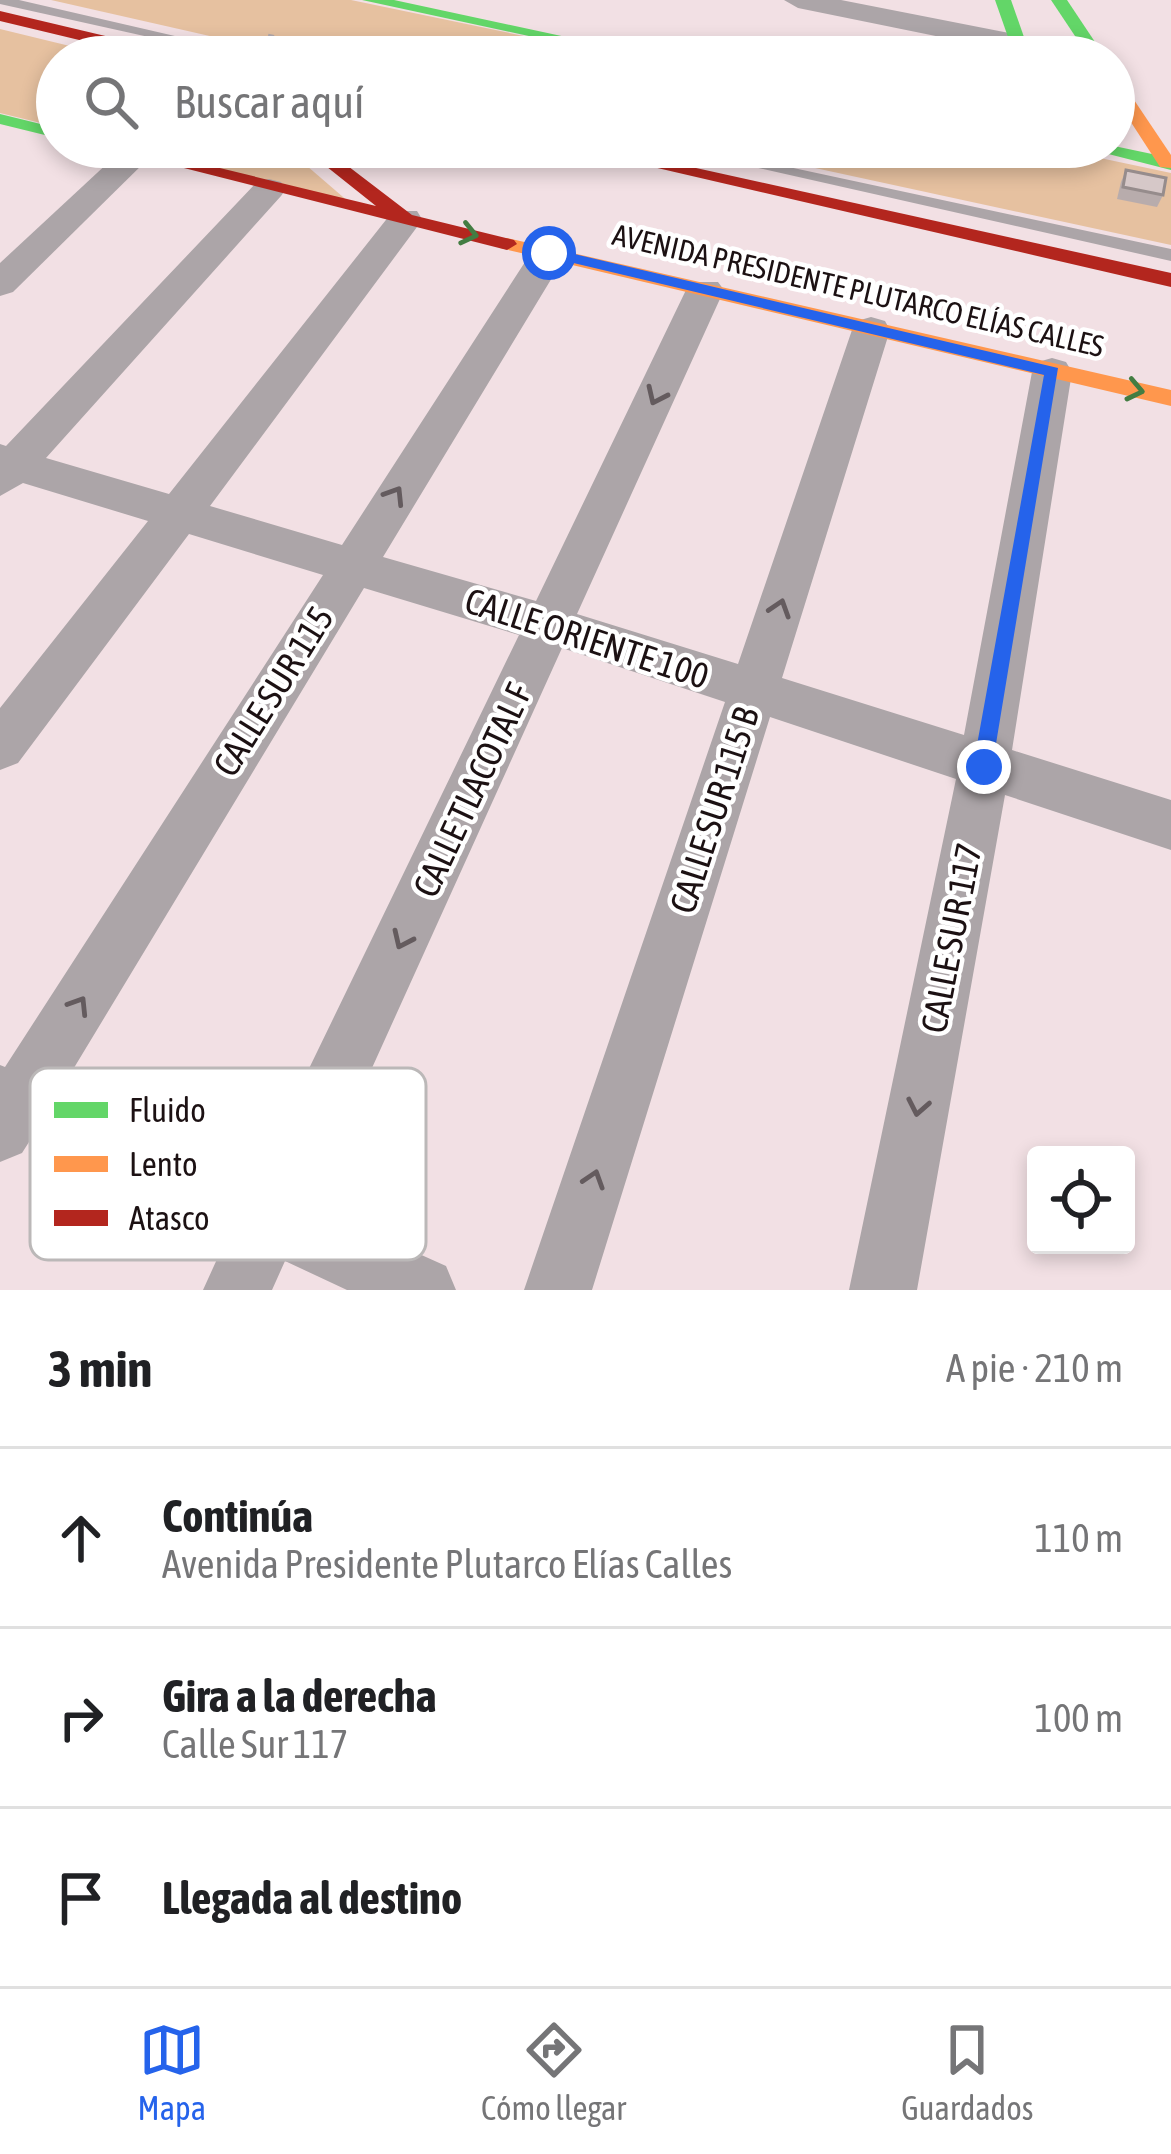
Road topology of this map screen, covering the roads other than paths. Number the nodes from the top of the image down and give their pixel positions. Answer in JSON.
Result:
{"nodes":[{"id":1,"x":0,"y":0,"type":"edge"},
{"id":2,"x":13,"y":0,"type":"edge"},
{"id":3,"x":370,"y":0,"type":"edge"},
{"id":4,"x":798,"y":0,"type":"edge"},
{"id":5,"x":1003,"y":0,"type":"edge"},
{"id":6,"x":1059,"y":0,"type":"edge"},
{"id":7,"x":32,"y":7,"type":"junction"},
{"id":8,"x":0,"y":16,"type":"edge"},
{"id":9,"x":83,"y":36,"type":"edge"},
{"id":10,"x":164,"y":36,"type":"edge"},
{"id":11,"x":547,"y":36,"type":"edge"},
{"id":12,"x":959,"y":36,"type":"edge"},
{"id":13,"x":1016,"y":36,"type":"edge"},
{"id":14,"x":1083,"y":36,"type":"edge"},
{"id":15,"x":1135,"y":114,"type":"edge"},
{"id":16,"x":6,"y":126,"type":"edge"},
{"id":17,"x":36,"y":130,"type":"edge"},
{"id":18,"x":1135,"y":157,"type":"edge"},
{"id":19,"x":1169,"y":164,"type":"edge"},
{"id":20,"x":108,"y":168,"type":"edge"},
{"id":21,"x":191,"y":168,"type":"edge"},
{"id":22,"x":338,"y":168,"type":"edge"},
{"id":23,"x":670,"y":168,"type":"edge"},
{"id":24,"x":770,"y":168,"type":"edge"},
{"id":25,"x":269,"y":188,"type":"junction"},
{"id":26,"x":405,"y":219,"type":"junction"},
{"id":27,"x":549,"y":253,"type":"junction"},
{"id":28,"x":1171,"y":255,"type":"edge"},
{"id":29,"x":1171,"y":280,"type":"edge"},
{"id":30,"x":0,"y":284,"type":"edge"},
{"id":31,"x":706,"y":290,"type":"junction"},
{"id":32,"x":871,"y":330,"type":"junction"},
{"id":33,"x":1052,"y":372,"type":"junction"},
{"id":34,"x":1171,"y":398,"type":"edge"},
{"id":35,"x":4,"y":468,"type":"edge"},
{"id":36,"x":180,"y":518,"type":"junction"},
{"id":37,"x":351,"y":565,"type":"junction"},
{"id":38,"x":550,"y":625,"type":"junction"},
{"id":39,"x":753,"y":691,"type":"junction"},
{"id":40,"x":0,"y":747,"type":"edge"},
{"id":41,"x":984,"y":767,"type":"junction"},
{"id":42,"x":1171,"y":825,"type":"edge"},
{"id":43,"x":33,"y":1068,"type":"edge"},
{"id":44,"x":342,"y":1068,"type":"edge"},
{"id":45,"x":30,"y":1072,"type":"edge"},
{"id":46,"x":6,"y":1110,"type":"edge"},
{"id":47,"x":252,"y":1260,"type":"edge"},
{"id":48,"x":355,"y":1260,"type":"edge"},
{"id":49,"x":237,"y":1290,"type":"edge"},
{"id":50,"x":422,"y":1290,"type":"edge"},
{"id":51,"x":558,"y":1290,"type":"edge"},
{"id":52,"x":883,"y":1290,"type":"edge"}],
"edges":[{"from":1,"to":7,"type":"lane"},
{"from":2,"to":7,"type":"lane"},
{"from":3,"to":11,"type":"street"},
{"from":4,"to":12,"type":"street"},
{"from":5,"to":13,"type":"street"},
{"from":6,"to":14,"type":"street"},
{"from":7,"to":10,"type":"lane"},
{"from":8,"to":9,"type":"street"},
{"from":15,"to":19,"type":"street"},
{"from":16,"to":17,"type":"street"},
{"from":18,"to":19,"type":"street"},
{"from":20,"to":30,"type":"street"},
{"from":21,"to":25,"type":"street","name":"AVENIDA PRESIDENTE PLUTARCO ELÍAS CALLES"},
{"from":22,"to":26,"type":"street"},
{"from":23,"to":29,"type":"street"},
{"from":24,"to":28,"type":"lane"},
{"from":25,"to":26,"type":"street","name":"AVENIDA PRESIDENTE PLUTARCO ELÍAS CALLES"},
{"from":25,"to":35,"type":"street"},
{"from":26,"to":27,"type":"street","name":"AVENIDA PRESIDENTE PLUTARCO ELÍAS CALLES","one_way":true},
{"from":26,"to":36,"type":"street"},
{"from":27,"to":31,"type":"street","name":"AVENIDA PRESIDENTE PLUTARCO ELÍAS CALLES"},
{"from":37,"to":27,"type":"street","name":"CALLE SUR 115","one_way":true},
{"from":31,"to":32,"type":"street","name":"AVENIDA PRESIDENTE PLUTARCO ELÍAS CALLES"},
{"from":31,"to":38,"type":"street","name":"CALLE TLACOTAL F","one_way":true},
{"from":32,"to":33,"type":"street","name":"AVENIDA PRESIDENTE PLUTARCO ELÍAS CALLES"},
{"from":39,"to":32,"type":"street","name":"CALLE SUR 115 B","one_way":true},
{"from":33,"to":34,"type":"street","name":"AVENIDA PRESIDENTE PLUTARCO ELÍAS CALLES","one_way":true},
{"from":33,"to":41,"type":"street","name":"CALLE SUR 117"},
{"from":35,"to":36,"type":"street","name":"CALLE ORIENTE 100"},
{"from":36,"to":37,"type":"street","name":"CALLE ORIENTE 100"},
{"from":36,"to":40,"type":"street"},
{"from":37,"to":38,"type":"street","name":"CALLE ORIENTE 100"},
{"from":43,"to":37,"type":"street","name":"CALLE SUR 115","one_way":true},
{"from":38,"to":39,"type":"street","name":"CALLE ORIENTE 100"},
{"from":38,"to":44,"type":"street","name":"CALLE TLACOTAL F","one_way":true},
{"from":39,"to":41,"type":"street","name":"CALLE ORIENTE 100"},
{"from":51,"to":39,"type":"street","name":"CALLE SUR 115 B","one_way":true},
{"from":41,"to":42,"type":"street","name":"CALLE ORIENTE 100"},
{"from":41,"to":52,"type":"street","name":"CALLE SUR 117","one_way":true},
{"from":46,"to":45,"type":"street","name":"CALLE SUR 115","one_way":true},
{"from":47,"to":49,"type":"street","name":"CALLE TLACOTAL F"},
{"from":48,"to":50,"type":"street"}]}
